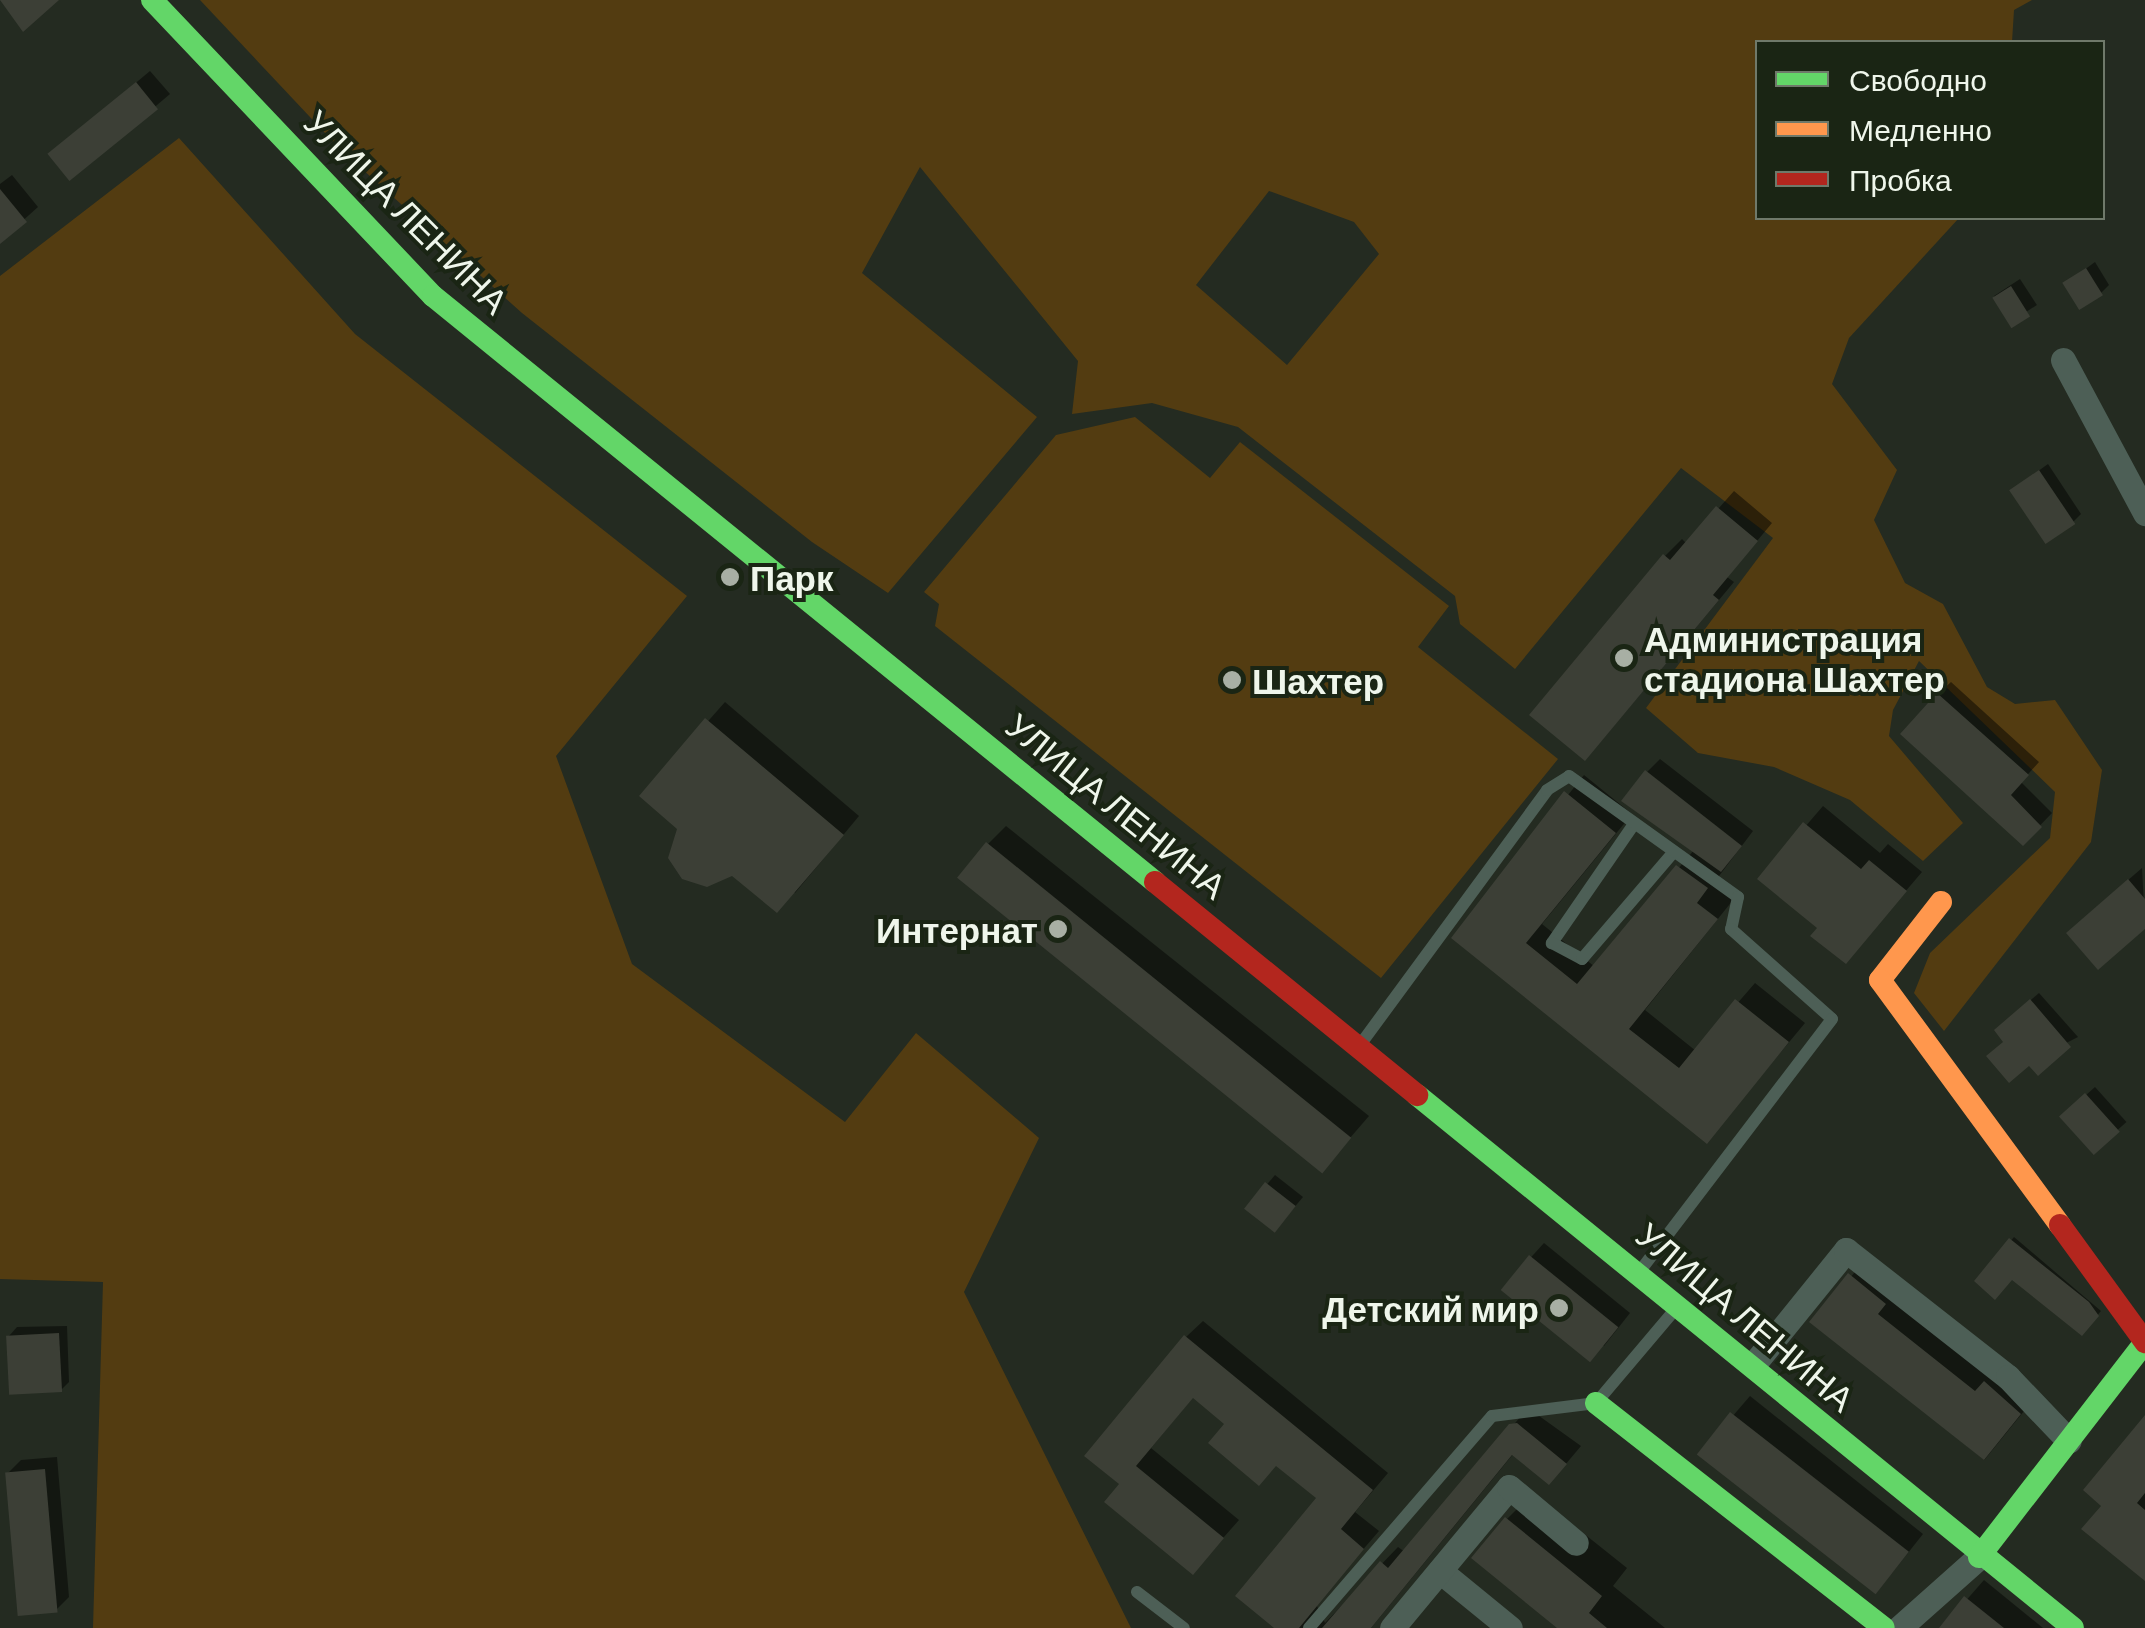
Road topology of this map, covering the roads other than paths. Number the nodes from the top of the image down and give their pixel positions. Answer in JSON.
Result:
{"nodes":[{"id":1,"x":152,"y":0,"type":"edge"},
{"id":2,"x":2063,"y":360,"type":"dead end"},
{"id":3,"x":2145,"y":513,"type":"edge"},
{"id":4,"x":1634,"y":824,"type":"junction"},
{"id":5,"x":1673,"y":853,"type":"junction"},
{"id":6,"x":1941,"y":902,"type":"dead end"},
{"id":7,"x":1360,"y":1044,"type":"junction"},
{"id":8,"x":1638,"y":1272,"type":"junction"},
{"id":9,"x":1679,"y":1305,"type":"junction"},
{"id":10,"x":2145,"y":1342,"type":"edge"},
{"id":11,"x":1753,"y":1365,"type":"junction"},
{"id":12,"x":1596,"y":1402,"type":"junction"},
{"id":13,"x":2069,"y":1441,"type":"junction"},
{"id":14,"x":1576,"y":1543,"type":"dead end"},
{"id":15,"x":1980,"y":1557,"type":"junction"},
{"id":16,"x":1440,"y":1572,"type":"junction"},
{"id":17,"x":1137,"y":1592,"type":"dead end"},
{"id":18,"x":1184,"y":1628,"type":"edge"},
{"id":19,"x":1309,"y":1628,"type":"edge"},
{"id":20,"x":1392,"y":1628,"type":"edge"},
{"id":21,"x":1510,"y":1628,"type":"edge"},
{"id":22,"x":1884,"y":1628,"type":"edge"},
{"id":23,"x":1899,"y":1628,"type":"edge"},
{"id":24,"x":2073,"y":1628,"type":"edge"}],
"edges":[{"from":1,"to":7,"type":"main road","name":"УЛИЦА ЛЕНИНА"},
{"from":2,"to":3,"type":"street"},
{"from":4,"to":5,"type":"lane"},
{"from":4,"to":5,"type":"lane"},
{"from":4,"to":7,"type":"lane"},
{"from":5,"to":8,"type":"lane"},
{"from":6,"to":10,"type":"main road"},
{"from":7,"to":8,"type":"main road","name":"УЛИЦА ЛЕНИНА"},
{"from":8,"to":9,"type":"main road","name":"УЛИЦА ЛЕНИНА"},
{"from":9,"to":11,"type":"main road","name":"УЛИЦА ЛЕНИНА"},
{"from":9,"to":12,"type":"lane"},
{"from":10,"to":13,"type":"main road"},
{"from":11,"to":13,"type":"street"},
{"from":11,"to":15,"type":"main road","name":"УЛИЦА ЛЕНИНА"},
{"from":12,"to":19,"type":"lane"},
{"from":12,"to":22,"type":"main road"},
{"from":13,"to":15,"type":"main road"},
{"from":14,"to":16,"type":"street"},
{"from":15,"to":23,"type":"street"},
{"from":15,"to":24,"type":"main road","name":"УЛИЦА ЛЕНИНА"},
{"from":16,"to":20,"type":"street"},
{"from":16,"to":21,"type":"street"},
{"from":17,"to":18,"type":"lane"}]}
